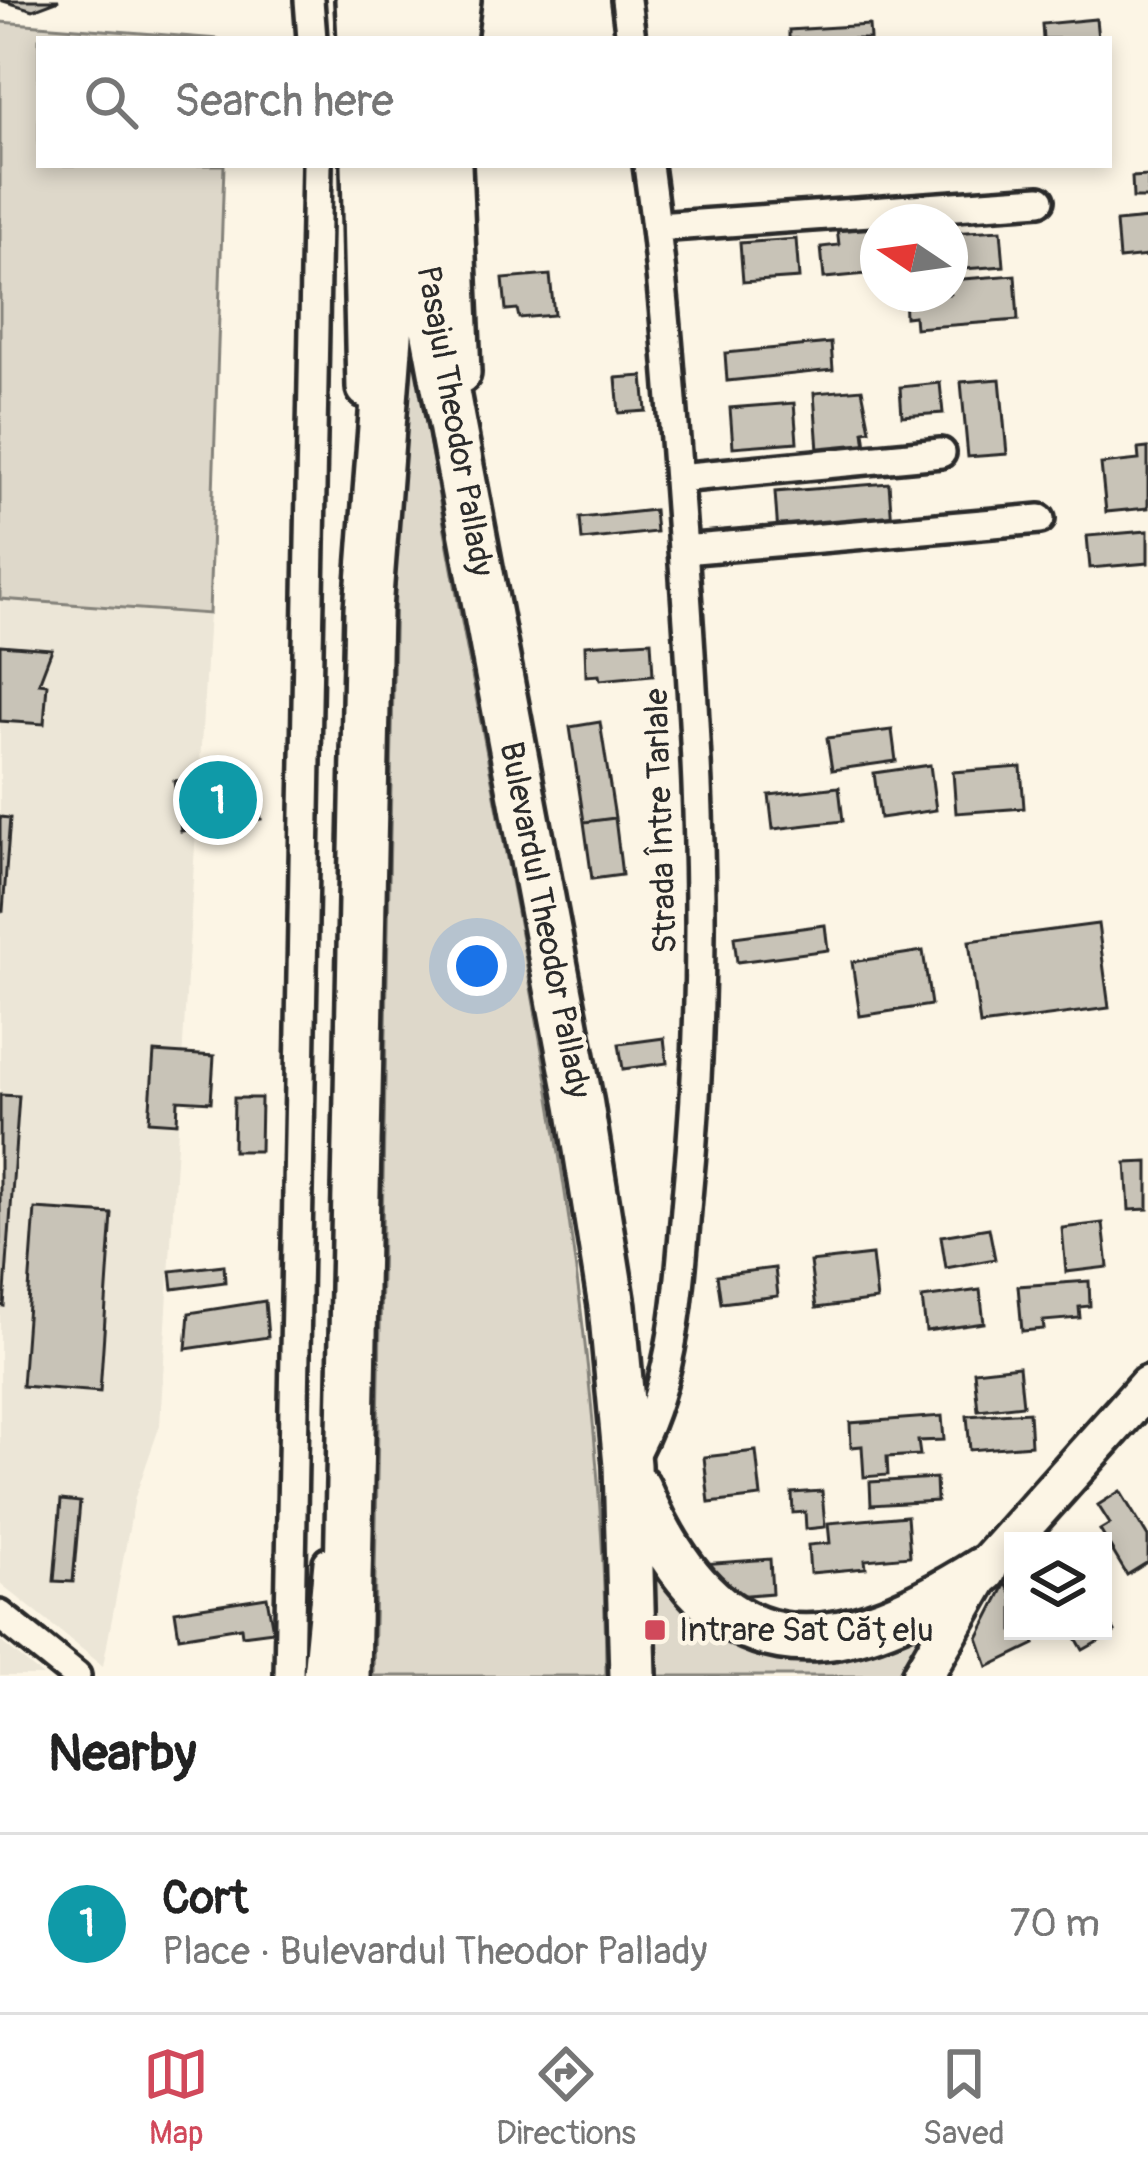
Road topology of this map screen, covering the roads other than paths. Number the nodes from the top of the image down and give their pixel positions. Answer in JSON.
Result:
{"nodes":[{"id":1,"x":309,"y":0,"type":"edge"},
{"id":2,"x":356,"y":0,"type":"edge"},
{"id":3,"x":389,"y":0,"type":"edge"},
{"id":4,"x":424,"y":0,"type":"edge"},
{"id":5,"x":460,"y":0,"type":"edge"},
{"id":6,"x":626,"y":0,"type":"edge"},
{"id":7,"x":312,"y":36,"type":"edge"},
{"id":8,"x":358,"y":36,"type":"edge"},
{"id":9,"x":390,"y":36,"type":"edge"},
{"id":10,"x":424,"y":36,"type":"edge"},
{"id":11,"x":455,"y":36,"type":"edge"},
{"id":12,"x":631,"y":36,"type":"edge"},
{"id":13,"x":317,"y":168,"type":"edge"},
{"id":14,"x":362,"y":168,"type":"edge"},
{"id":15,"x":391,"y":168,"type":"edge"},
{"id":16,"x":425,"y":168,"type":"edge"},
{"id":17,"x":451,"y":168,"type":"edge"},
{"id":18,"x":648,"y":168,"type":"edge"},
{"id":19,"x":1040,"y":200,"type":"dead end"},
{"id":20,"x":657,"y":227,"type":"junction"},
{"id":21,"x":941,"y":453,"type":"dead end"},
{"id":22,"x":678,"y":478,"type":"junction"},
{"id":23,"x":1040,"y":519,"type":"dead end"},
{"id":24,"x":683,"y":550,"type":"junction"},
{"id":25,"x":486,"y":605,"type":"junction"},
{"id":26,"x":368,"y":609,"type":"junction"},
{"id":27,"x":1148,"y":1386,"type":"edge"},
{"id":28,"x":627,"y":1466,"type":"junction"},
{"id":29,"x":348,"y":1483,"type":"junction"},
{"id":30,"x":983,"y":1570,"type":"junction"},
{"id":31,"x":0,"y":1615,"type":"edge"},
{"id":32,"x":76,"y":1676,"type":"edge"},
{"id":33,"x":289,"y":1676,"type":"edge"},
{"id":34,"x":317,"y":1676,"type":"edge"},
{"id":35,"x":346,"y":1676,"type":"edge"},
{"id":36,"x":633,"y":1676,"type":"edge"},
{"id":37,"x":922,"y":1676,"type":"edge"}],
"edges":[{"from":1,"to":7,"type":"street"},
{"from":2,"to":8,"type":"main road"},
{"from":3,"to":9,"type":"main road"},
{"from":4,"to":10,"type":"main road"},
{"from":5,"to":11,"type":"main road"},
{"from":6,"to":12,"type":"street"},
{"from":13,"to":33,"type":"street"},
{"from":14,"to":26,"type":"main road"},
{"from":15,"to":26,"type":"main road","name":"Pasajul Theodor Pallady"},
{"from":16,"to":25,"type":"main road","name":"Pasajul Theodor Pallady"},
{"from":17,"to":25,"type":"main road","name":"Bulevardul Theodor Pallady"},
{"from":18,"to":20,"type":"street","name":"Strada Între Tarlale"},
{"from":19,"to":20,"type":"street"},
{"from":20,"to":22,"type":"street","name":"Strada Între Tarlale"},
{"from":21,"to":22,"type":"street"},
{"from":22,"to":24,"type":"street","name":"Strada Între Tarlale"},
{"from":23,"to":24,"type":"street"},
{"from":24,"to":28,"type":"street","name":"Strada Între Tarlale"},
{"from":25,"to":28,"type":"main road","name":"Bulevardul Theodor Pallady"},
{"from":26,"to":29,"type":"main road"},
{"from":27,"to":30,"type":"main road"},
{"from":28,"to":30,"type":"main road"},
{"from":28,"to":36,"type":"main road","name":"Bulevardul Theodor Pallady"},
{"from":29,"to":34,"type":"street"},
{"from":29,"to":35,"type":"main road"},
{"from":30,"to":37,"type":"main road"},
{"from":31,"to":32,"type":"street"}]}
